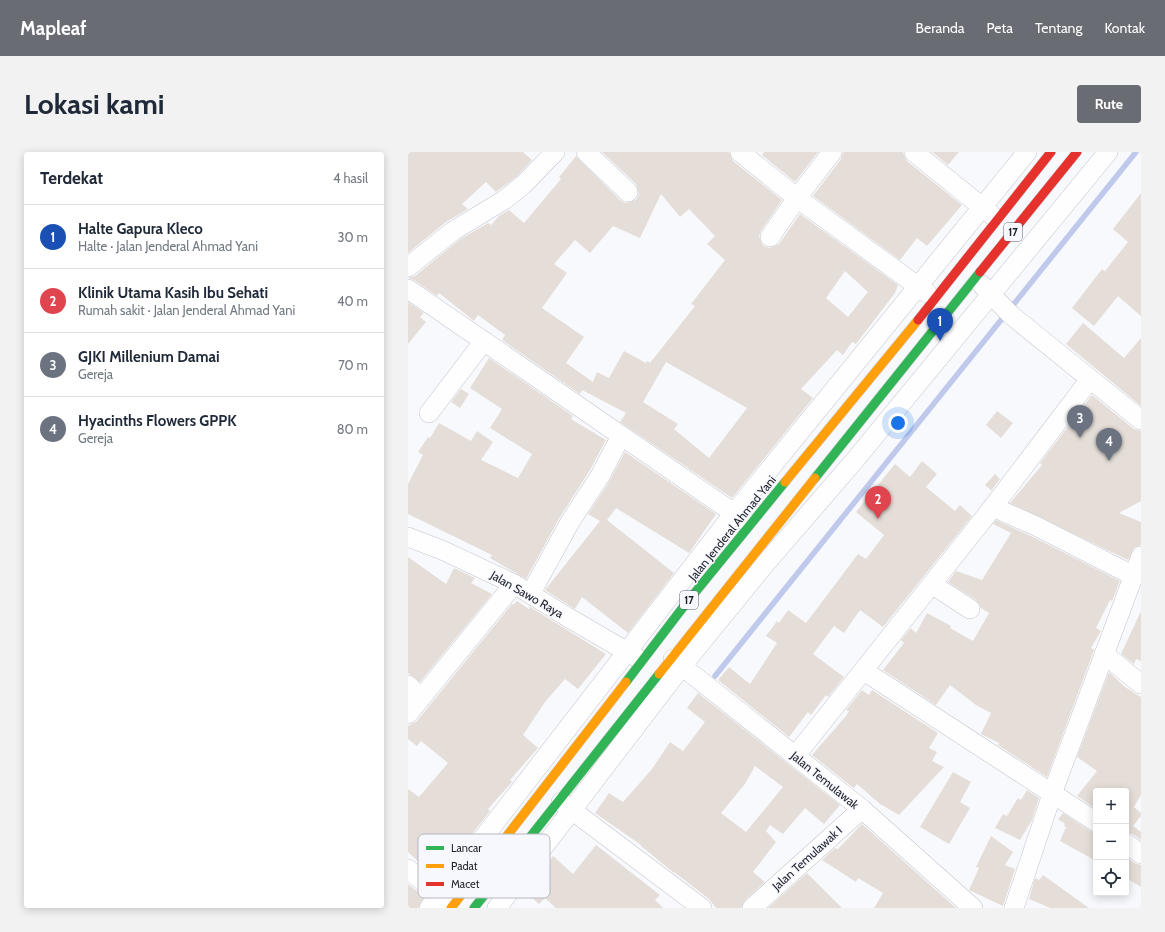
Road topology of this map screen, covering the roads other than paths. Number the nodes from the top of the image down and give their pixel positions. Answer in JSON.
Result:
{"nodes":[{"id":1,"x":555,"y":152,"type":"edge"},
{"id":2,"x":586,"y":152,"type":"edge"},
{"id":3,"x":740,"y":152,"type":"edge"},
{"id":4,"x":832,"y":152,"type":"edge"},
{"id":5,"x":914,"y":152,"type":"edge"},
{"id":6,"x":1027,"y":152,"type":"edge"},
{"id":7,"x":1051,"y":152,"type":"edge"},
{"id":8,"x":1077,"y":152,"type":"edge"},
{"id":9,"x":1108,"y":152,"type":"edge"},
{"id":10,"x":628,"y":192,"type":"dead end"},
{"id":11,"x":797,"y":198,"type":"junction"},
{"id":12,"x":982,"y":207,"type":"junction"},
{"id":13,"x":998,"y":220,"type":"junction"},
{"id":14,"x":770,"y":237,"type":"dead end"},
{"id":15,"x":408,"y":267,"type":"edge"},
{"id":16,"x":976,"y":279,"type":"junction"},
{"id":17,"x":917,"y":286,"type":"junction"},
{"id":18,"x":408,"y":289,"type":"edge"},
{"id":19,"x":994,"y":295,"type":"junction"},
{"id":20,"x":934,"y":299,"type":"junction"},
{"id":21,"x":484,"y":341,"type":"junction"},
{"id":22,"x":1090,"y":379,"type":"junction"},
{"id":23,"x":429,"y":413,"type":"dead end"},
{"id":24,"x":864,"y":417,"type":"junction"},
{"id":25,"x":1141,"y":420,"type":"edge"},
{"id":26,"x":804,"y":425,"type":"junction"},
{"id":27,"x":880,"y":429,"type":"junction"},
{"id":28,"x":621,"y":436,"type":"junction"},
{"id":29,"x":819,"y":439,"type":"junction"},
{"id":30,"x":814,"y":478,"type":"junction"},
{"id":31,"x":830,"y":489,"type":"junction"},
{"id":32,"x":994,"y":507,"type":"junction"},
{"id":33,"x":734,"y":513,"type":"junction"},
{"id":34,"x":750,"y":524,"type":"junction"},
{"id":35,"x":408,"y":537,"type":"edge"},
{"id":36,"x":1141,"y":556,"type":"edge"},
{"id":37,"x":760,"y":558,"type":"junction"},
{"id":38,"x":1134,"y":576,"type":"junction"},
{"id":39,"x":514,"y":584,"type":"junction"},
{"id":40,"x":933,"y":585,"type":"junction"},
{"id":41,"x":531,"y":593,"type":"junction"},
{"id":42,"x":970,"y":609,"type":"dead end"},
{"id":43,"x":626,"y":651,"type":"junction"},
{"id":44,"x":1104,"y":654,"type":"junction"},
{"id":45,"x":642,"y":661,"type":"junction"},
{"id":46,"x":677,"y":662,"type":"junction"},
{"id":47,"x":864,"y":672,"type":"junction"},
{"id":48,"x":1141,"y":684,"type":"edge"},
{"id":49,"x":596,"y":689,"type":"junction"},
{"id":50,"x":414,"y":692,"type":"edge"},
{"id":51,"x":611,"y":701,"type":"junction"},
{"id":52,"x":408,"y":714,"type":"edge"},
{"id":53,"x":796,"y":755,"type":"junction"},
{"id":54,"x":525,"y":782,"type":"junction"},
{"id":55,"x":541,"y":792,"type":"junction"},
{"id":56,"x":1052,"y":794,"type":"junction"},
{"id":57,"x":566,"y":805,"type":"junction"},
{"id":58,"x":862,"y":809,"type":"junction"},
{"id":59,"x":1093,"y":820,"type":"edge"},
{"id":60,"x":493,"y":834,"type":"edge"},
{"id":61,"x":500,"y":834,"type":"edge"},
{"id":62,"x":543,"y":834,"type":"edge"},
{"id":63,"x":1129,"y":845,"type":"edge"},
{"id":64,"x":1141,"y":854,"type":"edge"},
{"id":65,"x":408,"y":869,"type":"edge"},
{"id":66,"x":418,"y":879,"type":"edge"},
{"id":67,"x":484,"y":898,"type":"edge"},
{"id":68,"x":502,"y":898,"type":"edge"},
{"id":69,"x":474,"y":908,"type":"edge"},
{"id":70,"x":497,"y":908,"type":"edge"},
{"id":71,"x":702,"y":908,"type":"edge"},
{"id":72,"x":752,"y":908,"type":"edge"},
{"id":73,"x":973,"y":908,"type":"edge"},
{"id":74,"x":1014,"y":908,"type":"edge"}],
"edges":[{"from":1,"to":15,"type":"street"},
{"from":2,"to":10,"type":"street"},
{"from":3,"to":11,"type":"street"},
{"from":4,"to":11,"type":"street"},
{"from":5,"to":12,"type":"street"},
{"from":6,"to":12,"type":"street"},
{"from":7,"to":13,"type":"highway","number":"17"},
{"from":8,"to":16,"type":"highway","number":"17"},
{"from":9,"to":19,"type":"street"},
{"from":11,"to":14,"type":"street"},
{"from":11,"to":17,"type":"street"},
{"from":12,"to":13,"type":"street"},
{"from":12,"to":17,"type":"street"},
{"from":13,"to":20,"type":"highway","number":"17"},
{"from":16,"to":19,"type":"street"},
{"from":16,"to":24,"type":"highway","number":"17"},
{"from":17,"to":20,"type":"street"},
{"from":17,"to":26,"type":"street"},
{"from":18,"to":21,"type":"street"},
{"from":19,"to":22,"type":"street"},
{"from":19,"to":27,"type":"street"},
{"from":20,"to":29,"type":"highway","name":"Jalan Jenderal Ahmad Yani","number":"17"},
{"from":21,"to":23,"type":"street"},
{"from":21,"to":28,"type":"street"},
{"from":22,"to":25,"type":"street"},
{"from":22,"to":32,"type":"street"},
{"from":24,"to":27,"type":"street"},
{"from":24,"to":30,"type":"highway","number":"17"},
{"from":26,"to":29,"type":"street"},
{"from":26,"to":33,"type":"street"},
{"from":27,"to":31,"type":"street"},
{"from":28,"to":33,"type":"street"},
{"from":28,"to":41,"type":"street"},
{"from":29,"to":34,"type":"highway","name":"Jalan Jenderal Ahmad Yani","number":"17"},
{"from":30,"to":31,"type":"street"},
{"from":30,"to":37,"type":"highway","number":"17"},
{"from":31,"to":37,"type":"street"},
{"from":32,"to":38,"type":"street"},
{"from":32,"to":40,"type":"street"},
{"from":33,"to":34,"type":"street"},
{"from":33,"to":43,"type":"street"},
{"from":34,"to":45,"type":"highway","name":"Jalan Jenderal Ahmad Yani","number":"17"},
{"from":35,"to":39,"type":"street","name":"Jalan Sawo Raya"},
{"from":36,"to":38,"type":"street"},
{"from":37,"to":46,"type":"street"},
{"from":38,"to":44,"type":"street"},
{"from":39,"to":41,"type":"street","name":"Jalan Sawo Raya"},
{"from":39,"to":50,"type":"street"},
{"from":40,"to":42,"type":"street"},
{"from":40,"to":47,"type":"street"},
{"from":41,"to":43,"type":"street","name":"Jalan Sawo Raya"},
{"from":43,"to":45,"type":"street","name":"Jalan Sawo Raya"},
{"from":43,"to":49,"type":"street"},
{"from":44,"to":48,"type":"street"},
{"from":44,"to":56,"type":"street"},
{"from":45,"to":51,"type":"highway","name":"Jalan Jenderal Ahmad Yani","number":"17"},
{"from":46,"to":53,"type":"street","name":"Jalan Temulawak"},
{"from":46,"to":57,"type":"street"},
{"from":47,"to":53,"type":"street"},
{"from":47,"to":56,"type":"street"},
{"from":49,"to":51,"type":"street"},
{"from":49,"to":54,"type":"street"},
{"from":50,"to":52,"type":"street"},
{"from":51,"to":55,"type":"highway","name":"Jalan Jenderal Ahmad Yani","number":"17"},
{"from":53,"to":58,"type":"street","name":"Jalan Temulawak"},
{"from":54,"to":55,"type":"street"},
{"from":54,"to":60,"type":"street"},
{"from":55,"to":61,"type":"highway","name":"Jalan Jenderal Ahmad Yani","number":"17"},
{"from":56,"to":59,"type":"street"},
{"from":56,"to":74,"type":"street"},
{"from":57,"to":62,"type":"street"},
{"from":57,"to":71,"type":"street"},
{"from":58,"to":72,"type":"street","name":"Jalan Temulawak I"},
{"from":58,"to":73,"type":"street","name":"Jalan Temulawak"},
{"from":63,"to":64,"type":"street"},
{"from":65,"to":66,"type":"street"},
{"from":67,"to":69,"type":"highway"},
{"from":68,"to":70,"type":"street"}]}
